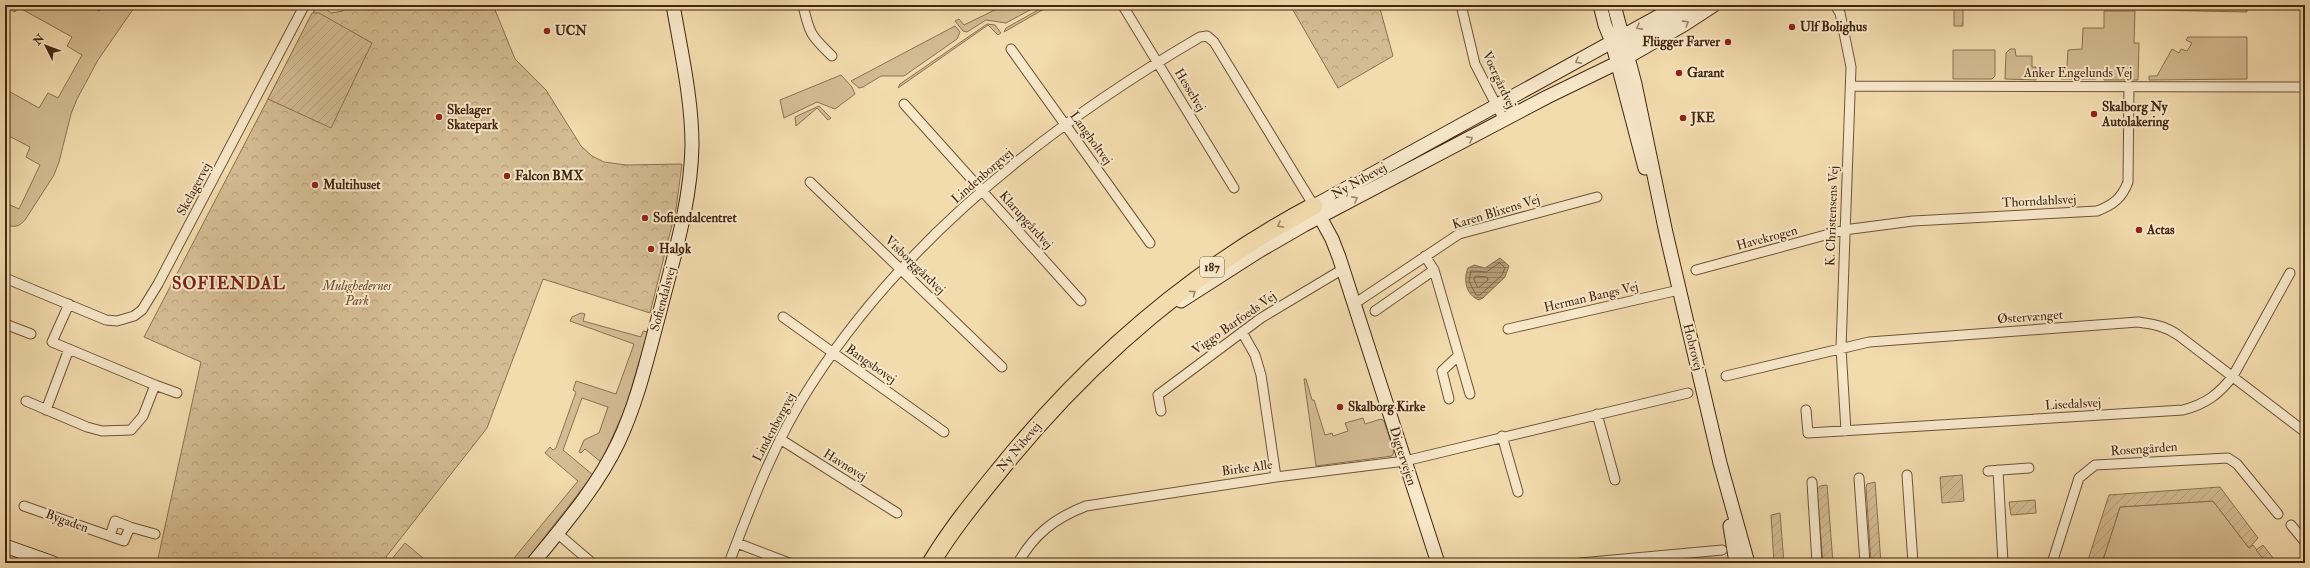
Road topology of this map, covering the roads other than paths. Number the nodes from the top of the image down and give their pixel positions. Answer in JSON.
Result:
{"nodes":[{"id":1,"x":673,"y":5,"type":"edge"},
{"id":2,"x":804,"y":5,"type":"edge"},
{"id":3,"x":1461,"y":5,"type":"edge"},
{"id":4,"x":1600,"y":5,"type":"edge"},
{"id":5,"x":1608,"y":5,"type":"edge"},
{"id":6,"x":1614,"y":5,"type":"edge"},
{"id":7,"x":1679,"y":5,"type":"edge"},
{"id":8,"x":1694,"y":5,"type":"edge"},
{"id":9,"x":1714,"y":5,"type":"edge"},
{"id":10,"x":1835,"y":5,"type":"edge"},
{"id":11,"x":1123,"y":6,"type":"edge"},
{"id":12,"x":304,"y":8,"type":"dead end"},
{"id":13,"x":1011,"y":49,"type":"dead end"},
{"id":14,"x":1620,"y":50,"type":"junction"},
{"id":15,"x":832,"y":56,"type":"dead end"},
{"id":16,"x":1157,"y":62,"type":"junction"},
{"id":17,"x":1850,"y":86,"type":"junction"},
{"id":18,"x":2129,"y":87,"type":"junction"},
{"id":19,"x":2305,"y":87,"type":"edge"},
{"id":20,"x":904,"y":104,"type":"dead end"},
{"id":21,"x":1496,"y":106,"type":"junction"},
{"id":22,"x":1504,"y":120,"type":"junction"},
{"id":23,"x":1064,"y":124,"type":"junction"},
{"id":24,"x":810,"y":182,"type":"dead end"},
{"id":25,"x":1234,"y":188,"type":"dead end"},
{"id":26,"x":982,"y":191,"type":"junction"},
{"id":27,"x":1597,"y":197,"type":"dead end"},
{"id":28,"x":1317,"y":211,"type":"junction"},
{"id":29,"x":1844,"y":230,"type":"junction"},
{"id":30,"x":1666,"y":233,"type":"junction"},
{"id":31,"x":1150,"y":243,"type":"dead end"},
{"id":32,"x":1426,"y":256,"type":"junction"},
{"id":33,"x":1343,"y":269,"type":"junction"},
{"id":34,"x":1434,"y":270,"type":"junction"},
{"id":35,"x":1696,"y":270,"type":"dead end"},
{"id":36,"x":901,"y":271,"type":"junction"},
{"id":37,"x":2290,"y":273,"type":"dead end"},
{"id":38,"x":5,"y":278,"type":"edge"},
{"id":39,"x":1679,"y":290,"type":"junction"},
{"id":40,"x":1080,"y":301,"type":"dead end"},
{"id":41,"x":69,"y":304,"type":"junction"},
{"id":42,"x":1354,"y":304,"type":"junction"},
{"id":43,"x":1170,"y":308,"type":"joint"},
{"id":44,"x":1375,"y":311,"type":"dead end"},
{"id":45,"x":783,"y":317,"type":"dead end"},
{"id":46,"x":5,"y":324,"type":"edge"},
{"id":47,"x":1508,"y":329,"type":"dead end"},
{"id":48,"x":1242,"y":332,"type":"junction"},
{"id":49,"x":31,"y":334,"type":"dead end"},
{"id":50,"x":1121,"y":342,"type":"junction"},
{"id":51,"x":1841,"y":348,"type":"junction"},
{"id":52,"x":69,"y":350,"type":"junction"},
{"id":53,"x":833,"y":353,"type":"junction"},
{"id":54,"x":1459,"y":355,"type":"junction"},
{"id":55,"x":1002,"y":367,"type":"dead end"},
{"id":56,"x":1726,"y":376,"type":"dead end"},
{"id":57,"x":2233,"y":376,"type":"junction"},
{"id":58,"x":155,"y":385,"type":"junction"},
{"id":59,"x":176,"y":393,"type":"dead end"},
{"id":60,"x":1688,"y":393,"type":"dead end"},
{"id":61,"x":1470,"y":394,"type":"dead end"},
{"id":62,"x":1449,"y":399,"type":"dead end"},
{"id":63,"x":26,"y":401,"type":"dead end"},
{"id":64,"x":46,"y":410,"type":"junction"},
{"id":65,"x":1806,"y":410,"type":"dead end"},
{"id":66,"x":1161,"y":411,"type":"dead end"},
{"id":67,"x":1597,"y":414,"type":"junction"},
{"id":68,"x":1846,"y":431,"type":"junction"},
{"id":69,"x":944,"y":432,"type":"dead end"},
{"id":70,"x":2305,"y":432,"type":"edge"},
{"id":71,"x":1502,"y":436,"type":"junction"},
{"id":72,"x":780,"y":440,"type":"junction"},
{"id":73,"x":1405,"y":460,"type":"junction"},
{"id":74,"x":1720,"y":463,"type":"junction"},
{"id":75,"x":2029,"y":468,"type":"dead end"},
{"id":76,"x":1998,"y":470,"type":"junction"},
{"id":77,"x":1988,"y":471,"type":"dead end"},
{"id":78,"x":1907,"y":475,"type":"dead end"},
{"id":79,"x":1276,"y":477,"type":"junction"},
{"id":80,"x":1859,"y":478,"type":"dead end"},
{"id":81,"x":1615,"y":480,"type":"dead end"},
{"id":82,"x":1812,"y":482,"type":"dead end"},
{"id":83,"x":1518,"y":492,"type":"dead end"},
{"id":84,"x":24,"y":506,"type":"dead end"},
{"id":85,"x":897,"y":513,"type":"dead end"},
{"id":86,"x":2278,"y":514,"type":"dead end"},
{"id":87,"x":2291,"y":525,"type":"dead end"},
{"id":88,"x":130,"y":527,"type":"junction"},
{"id":89,"x":557,"y":533,"type":"junction"},
{"id":90,"x":155,"y":534,"type":"dead end"},
{"id":91,"x":110,"y":536,"type":"junction"},
{"id":92,"x":2305,"y":542,"type":"edge"},
{"id":93,"x":736,"y":543,"type":"junction"},
{"id":94,"x":5,"y":546,"type":"edge"},
{"id":95,"x":1722,"y":550,"type":"dead end"},
{"id":96,"x":28,"y":559,"type":"edge"},
{"id":97,"x":53,"y":563,"type":"edge"},
{"id":98,"x":533,"y":563,"type":"edge"},
{"id":99,"x":592,"y":563,"type":"edge"},
{"id":100,"x":729,"y":563,"type":"edge"},
{"id":101,"x":788,"y":563,"type":"edge"},
{"id":102,"x":930,"y":563,"type":"edge"},
{"id":103,"x":1018,"y":563,"type":"edge"},
{"id":104,"x":1438,"y":563,"type":"edge"},
{"id":105,"x":1580,"y":563,"type":"edge"},
{"id":106,"x":1736,"y":563,"type":"edge"},
{"id":107,"x":1748,"y":563,"type":"edge"},
{"id":108,"x":1817,"y":563,"type":"edge"},
{"id":109,"x":1865,"y":563,"type":"edge"},
{"id":110,"x":1913,"y":563,"type":"edge"},
{"id":111,"x":2003,"y":563,"type":"edge"},
{"id":112,"x":2052,"y":563,"type":"edge"}],
"edges":[{"from":1,"to":89,"type":"main road","name":"Sofiendalsvej"},
{"from":2,"to":15,"type":"street"},
{"from":3,"to":21,"type":"street","name":"Voergårdvej"},
{"from":4,"to":14,"type":"main road","name":"Hobrovej"},
{"from":5,"to":14,"type":"main road"},
{"from":6,"to":14,"type":"main road","name":"Hobrovej"},
{"from":7,"to":14,"type":"main road","number":"187","one_way":true},
{"from":8,"to":14,"type":"main road"},
{"from":14,"to":9,"type":"main road","number":"187","one_way":true},
{"from":10,"to":17,"type":"street","name":"K. Christensens Vej"},
{"from":11,"to":16,"type":"street","name":"Hesselvej"},
{"from":12,"to":41,"type":"street","name":"Skelagervej"},
{"from":13,"to":23,"type":"street","name":"Langholtvej"},
{"from":14,"to":21,"type":"main road","name":"Ny Nibevej","number":"187","one_way":true},
{"from":14,"to":22,"type":"main road","name":"Ny Nibevej","number":"187"},
{"from":14,"to":30,"type":"main road","name":"Hobrovej"},
{"from":14,"to":30,"type":"main road","name":"Hobrovej"},
{"from":16,"to":23,"type":"street","name":"Lindenborgvej"},
{"from":16,"to":25,"type":"street","name":"Hesselvej"},
{"from":16,"to":28,"type":"street","name":"Lindenborgvej"},
{"from":17,"to":18,"type":"street","name":"Anker Engelunds Vej"},
{"from":17,"to":29,"type":"street","name":"K. Christensens Vej"},
{"from":18,"to":19,"type":"street","name":"Anker Engelunds Vej"},
{"from":18,"to":29,"type":"street","name":"Thorndahlsvej"},
{"from":20,"to":26,"type":"street","name":"Klarupgårdvej"},
{"from":21,"to":22,"type":"street","name":"Voergårdvej"},
{"from":21,"to":28,"type":"main road","name":"Ny Nibevej","number":"187"},
{"from":28,"to":22,"type":"main road","name":"Ny Nibevej","number":"187","one_way":true},
{"from":23,"to":26,"type":"street","name":"Lindenborgvej"},
{"from":23,"to":31,"type":"street","name":"Langholtvej"},
{"from":24,"to":36,"type":"street","name":"Visborggårdvej"},
{"from":26,"to":36,"type":"street","name":"Lindenborgvej"},
{"from":26,"to":40,"type":"street","name":"Klarupgårdvej"},
{"from":27,"to":32,"type":"street","name":"Karen Blixens Vej"},
{"from":28,"to":33,"type":"main road","name":"Digtervejen"},
{"from":43,"to":28,"type":"main road","name":"Ny Nibevej","number":"187","one_way":true},
{"from":28,"to":50,"type":"highway","name":"Ny Nibevej","number":"187","one_way":true},
{"from":29,"to":35,"type":"street","name":"Havekrogen"},
{"from":29,"to":51,"type":"street","name":"K. Christensens Vej"},
{"from":30,"to":39,"type":"main road","name":"Hobrovej"},
{"from":32,"to":34,"type":"street"},
{"from":32,"to":42,"type":"street","name":"Karen Blixens Vej"},
{"from":33,"to":42,"type":"main road","name":"Digtervejen"},
{"from":33,"to":48,"type":"street","name":"Viggo Barfoeds Vej"},
{"from":34,"to":44,"type":"street"},
{"from":34,"to":54,"type":"street"},
{"from":36,"to":53,"type":"street","name":"Lindenborgvej"},
{"from":36,"to":55,"type":"street","name":"Visborggårdvej"},
{"from":37,"to":57,"type":"street","name":"Lisedalsvej"},
{"from":38,"to":41,"type":"street","name":"Skelagervej"},
{"from":39,"to":47,"type":"street","name":"Herman Bangs Vej"},
{"from":39,"to":74,"type":"main road","name":"Hobrovej"},
{"from":41,"to":52,"type":"street"},
{"from":42,"to":73,"type":"main road","name":"Digtervejen"},
{"from":43,"to":50,"type":"highway","name":"Ny Nibevej","number":"187"},
{"from":45,"to":53,"type":"street","name":"Bangsbovej"},
{"from":46,"to":49,"type":"street"},
{"from":48,"to":66,"type":"street","name":"Viggo Barfoeds Vej"},
{"from":48,"to":79,"type":"street"},
{"from":50,"to":102,"type":"highway","name":"Ny Nibevej","number":"187"},
{"from":51,"to":56,"type":"street","name":"Østervænget"},
{"from":51,"to":57,"type":"street","name":"Østervænget"},
{"from":51,"to":68,"type":"street","name":"K. Christensens Vej"},
{"from":52,"to":58,"type":"street"},
{"from":52,"to":64,"type":"street"},
{"from":53,"to":69,"type":"street","name":"Bangsbovej"},
{"from":53,"to":72,"type":"street","name":"Lindenborgvej"},
{"from":54,"to":61,"type":"street"},
{"from":54,"to":62,"type":"street"},
{"from":57,"to":68,"type":"street","name":"Lisedalsvej"},
{"from":57,"to":70,"type":"street","name":"Østervænget"},
{"from":58,"to":59,"type":"street"},
{"from":58,"to":64,"type":"street"},
{"from":60,"to":67,"type":"street","name":"Birke Alle"},
{"from":63,"to":64,"type":"street"},
{"from":65,"to":68,"type":"street","name":"Lisedalsvej"},
{"from":67,"to":71,"type":"street","name":"Birke Alle"},
{"from":67,"to":81,"type":"street"},
{"from":71,"to":73,"type":"street","name":"Birke Alle"},
{"from":71,"to":83,"type":"street"},
{"from":72,"to":85,"type":"street","name":"Havnøvej"},
{"from":72,"to":93,"type":"street","name":"Lindenborgvej"},
{"from":73,"to":79,"type":"street","name":"Birke Alle"},
{"from":73,"to":104,"type":"main road","name":"Digtervejen"},
{"from":74,"to":106,"type":"main road","name":"Hobrovej"},
{"from":74,"to":107,"type":"main road","name":"Hobrovej"},
{"from":75,"to":76,"type":"street"},
{"from":76,"to":77,"type":"street"},
{"from":76,"to":111,"type":"street"},
{"from":78,"to":110,"type":"street"},
{"from":79,"to":103,"type":"street","name":"Birke Alle"},
{"from":80,"to":109,"type":"street"},
{"from":82,"to":108,"type":"street"},
{"from":84,"to":91,"type":"street","name":"Bygaden"},
{"from":86,"to":112,"type":"street","name":"Rosengården"},
{"from":87,"to":92,"type":"street"},
{"from":88,"to":90,"type":"street"},
{"from":88,"to":91,"type":"street","name":"Bygaden"},
{"from":88,"to":91,"type":"street"},
{"from":89,"to":98,"type":"main road","name":"Sofiendalsvej"},
{"from":89,"to":99,"type":"street"},
{"from":93,"to":100,"type":"street","name":"Lindenborgvej"},
{"from":93,"to":101,"type":"street"},
{"from":94,"to":96,"type":"main road"},
{"from":95,"to":105,"type":"street"},
{"from":96,"to":97,"type":"main road"}]}
